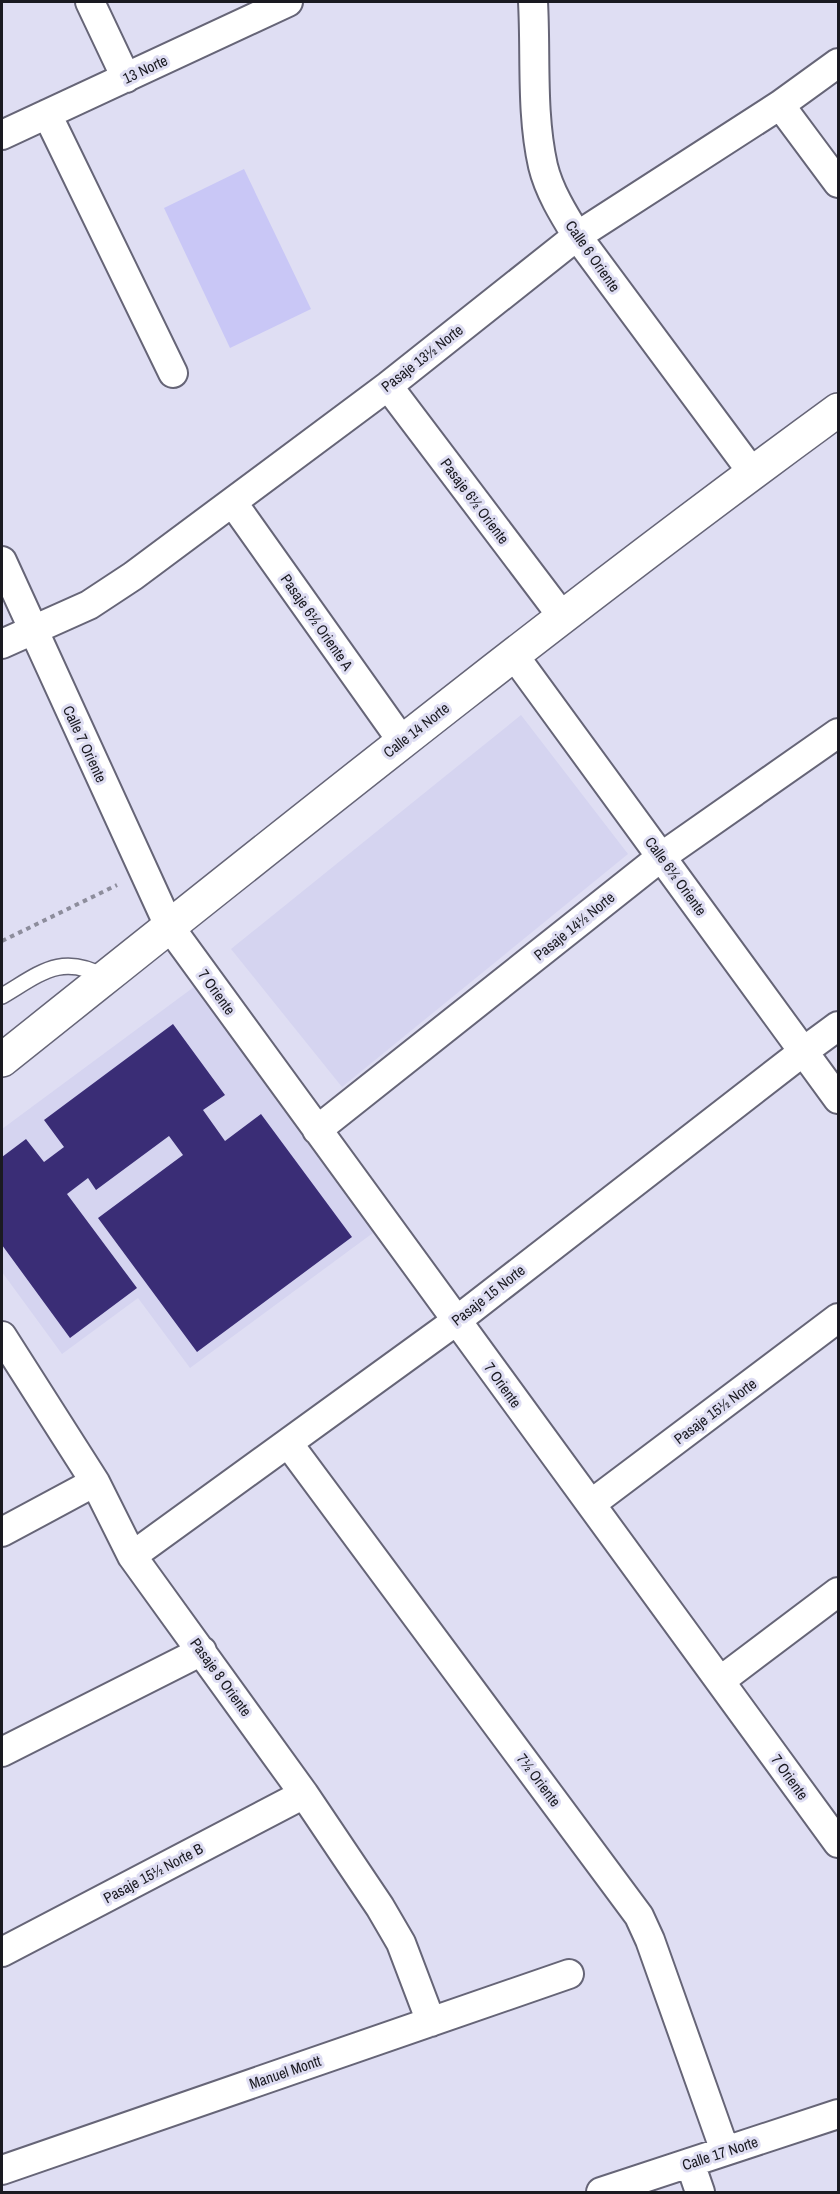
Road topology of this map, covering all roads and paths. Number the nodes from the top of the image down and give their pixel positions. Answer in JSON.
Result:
{"nodes":[{"id":1,"x":90,"y":2,"type":"edge"},
{"id":2,"x":288,"y":2,"type":"edge"},
{"id":3,"x":533,"y":2,"type":"edge"},
{"id":4,"x":838,"y":63,"type":"edge"},
{"id":5,"x":126,"y":78,"type":"junction"},
{"id":6,"x":780,"y":105,"type":"junction"},
{"id":7,"x":47,"y":114,"type":"junction"},
{"id":8,"x":2,"y":135,"type":"edge"},
{"id":9,"x":838,"y":183,"type":"edge"},
{"id":10,"x":577,"y":236,"type":"junction"},
{"id":11,"x":173,"y":373,"type":"dead end"},
{"id":12,"x":388,"y":386,"type":"junction"},
{"id":13,"x":838,"y":410,"type":"edge"},
{"id":14,"x":752,"y":472,"type":"junction"},
{"id":15,"x":233,"y":503,"type":"junction"},
{"id":16,"x":2,"y":561,"type":"edge"},
{"id":17,"x":562,"y":616,"type":"junction"},
{"id":18,"x":33,"y":629,"type":"junction"},
{"id":19,"x":2,"y":644,"type":"edge"},
{"id":20,"x":513,"y":654,"type":"junction"},
{"id":21,"x":838,"y":733,"type":"edge"},
{"id":22,"x":402,"y":741,"type":"junction"},
{"id":23,"x":662,"y":857,"type":"junction"},
{"id":24,"x":144,"y":872,"type":"junction"},
{"id":25,"x":169,"y":926,"type":"junction"},
{"id":26,"x":2,"y":941,"type":"edge"},
{"id":27,"x":105,"y":977,"type":"junction"},
{"id":28,"x":2,"y":996,"type":"edge"},
{"id":29,"x":838,"y":1026,"type":"edge"},
{"id":30,"x":804,"y":1051,"type":"junction"},
{"id":31,"x":2,"y":1060,"type":"edge"},
{"id":32,"x":838,"y":1099,"type":"edge"},
{"id":33,"x":317,"y":1130,"type":"junction"},
{"id":34,"x":838,"y":1318,"type":"edge"},
{"id":35,"x":456,"y":1321,"type":"junction"},
{"id":36,"x":2,"y":1336,"type":"edge"},
{"id":37,"x":288,"y":1443,"type":"junction"},
{"id":38,"x":95,"y":1482,"type":"junction"},
{"id":39,"x":591,"y":1504,"type":"junction"},
{"id":40,"x":2,"y":1532,"type":"edge"},
{"id":41,"x":132,"y":1556,"type":"junction"},
{"id":42,"x":838,"y":1592,"type":"edge"},
{"id":43,"x":202,"y":1651,"type":"junction"},
{"id":44,"x":720,"y":1681,"type":"junction"},
{"id":45,"x":2,"y":1752,"type":"edge"},
{"id":46,"x":304,"y":1794,"type":"junction"},
{"id":47,"x":838,"y":1843,"type":"edge"},
{"id":48,"x":2,"y":1952,"type":"edge"},
{"id":49,"x":569,"y":1974,"type":"dead end"},
{"id":50,"x":431,"y":2022,"type":"junction"},
{"id":51,"x":838,"y":2114,"type":"edge"},
{"id":52,"x":725,"y":2151,"type":"junction"},
{"id":53,"x":690,"y":2163,"type":"junction"},
{"id":54,"x":2,"y":2170,"type":"edge"},
{"id":55,"x":601,"y":2193,"type":"edge"},
{"id":56,"x":700,"y":2193,"type":"edge"}],
"edges":[{"from":1,"to":5,"type":"street"},
{"from":2,"to":5,"type":"street","name":"13 Norte"},
{"from":3,"to":10,"type":"street","name":"Calle 6 Oriente"},
{"from":4,"to":6,"type":"street","name":"Pasaje 13½ Norte"},
{"from":5,"to":7,"type":"street","name":"13 Norte"},
{"from":6,"to":9,"type":"street"},
{"from":6,"to":10,"type":"street","name":"Pasaje 13½ Norte"},
{"from":7,"to":8,"type":"street","name":"13 Norte"},
{"from":7,"to":11,"type":"street"},
{"from":10,"to":12,"type":"street","name":"Pasaje 13½ Norte"},
{"from":10,"to":14,"type":"street","name":"Calle 6 Oriente"},
{"from":12,"to":15,"type":"street","name":"Pasaje 13½ Norte"},
{"from":12,"to":17,"type":"street","name":"Pasaje 6½ Oriente"},
{"from":13,"to":14,"type":"street","name":"Calle 14 Norte"},
{"from":14,"to":17,"type":"street","name":"Calle 14 Norte"},
{"from":15,"to":18,"type":"street","name":"Pasaje 13½ Norte"},
{"from":15,"to":22,"type":"street","name":"Pasaje 6½ Oriente A"},
{"from":16,"to":18,"type":"street","name":"Calle 7 Oriente"},
{"from":17,"to":20,"type":"street","name":"Calle 14 Norte"},
{"from":18,"to":19,"type":"street","name":"Pasaje 13½ Norte"},
{"from":18,"to":24,"type":"street","name":"Calle 7 Oriente"},
{"from":20,"to":22,"type":"street","name":"Calle 14 Norte"},
{"from":20,"to":23,"type":"street","name":"Calle 6½ Oriente"},
{"from":21,"to":23,"type":"street","name":"Pasaje 14½ Norte"},
{"from":22,"to":25,"type":"street","name":"Calle 14 Norte"},
{"from":23,"to":30,"type":"street","name":"Calle 6½ Oriente"},
{"from":23,"to":33,"type":"street","name":"Pasaje 14½ Norte"},
{"from":24,"to":25,"type":"street","name":"Calle 7 Oriente"},
{"from":24,"to":26,"type":"path"},
{"from":25,"to":27,"type":"street","name":"Calle 14 Norte"},
{"from":25,"to":33,"type":"street","name":"7 Oriente"},
{"from":27,"to":28,"type":"lane"},
{"from":27,"to":31,"type":"street","name":"Calle 14 Norte"},
{"from":29,"to":30,"type":"street","name":"Pasaje 15 Norte"},
{"from":30,"to":32,"type":"street","name":"Calle 6½ Oriente"},
{"from":30,"to":35,"type":"street","name":"Pasaje 15 Norte"},
{"from":33,"to":35,"type":"street","name":"7 Oriente"},
{"from":34,"to":39,"type":"street","name":"Pasaje 15½ Norte"},
{"from":35,"to":37,"type":"street","name":"Pasaje 15 Norte"},
{"from":35,"to":39,"type":"street","name":"7 Oriente"},
{"from":36,"to":38,"type":"street","name":"Pasaje 8 Oriente"},
{"from":37,"to":41,"type":"street","name":"Pasaje 15 Norte"},
{"from":37,"to":52,"type":"street","name":"7½ Oriente"},
{"from":38,"to":40,"type":"street"},
{"from":38,"to":41,"type":"street","name":"Pasaje 8 Oriente"},
{"from":39,"to":44,"type":"street","name":"7 Oriente"},
{"from":41,"to":43,"type":"street","name":"Pasaje 8 Oriente"},
{"from":42,"to":44,"type":"street"},
{"from":43,"to":45,"type":"street"},
{"from":43,"to":46,"type":"street","name":"Pasaje 8 Oriente"},
{"from":44,"to":47,"type":"street","name":"7 Oriente"},
{"from":46,"to":48,"type":"street","name":"Pasaje 15½ Norte B"},
{"from":46,"to":50,"type":"street","name":"Pasaje 8 Oriente"},
{"from":49,"to":50,"type":"street","name":"Manuel Montt"},
{"from":50,"to":54,"type":"street","name":"Manuel Montt"},
{"from":51,"to":52,"type":"street","name":"Calle 17 Norte"},
{"from":52,"to":53,"type":"street","name":"Calle 17 Norte"},
{"from":53,"to":55,"type":"street","name":"Calle 17 Norte"},
{"from":53,"to":56,"type":"street"}]}
